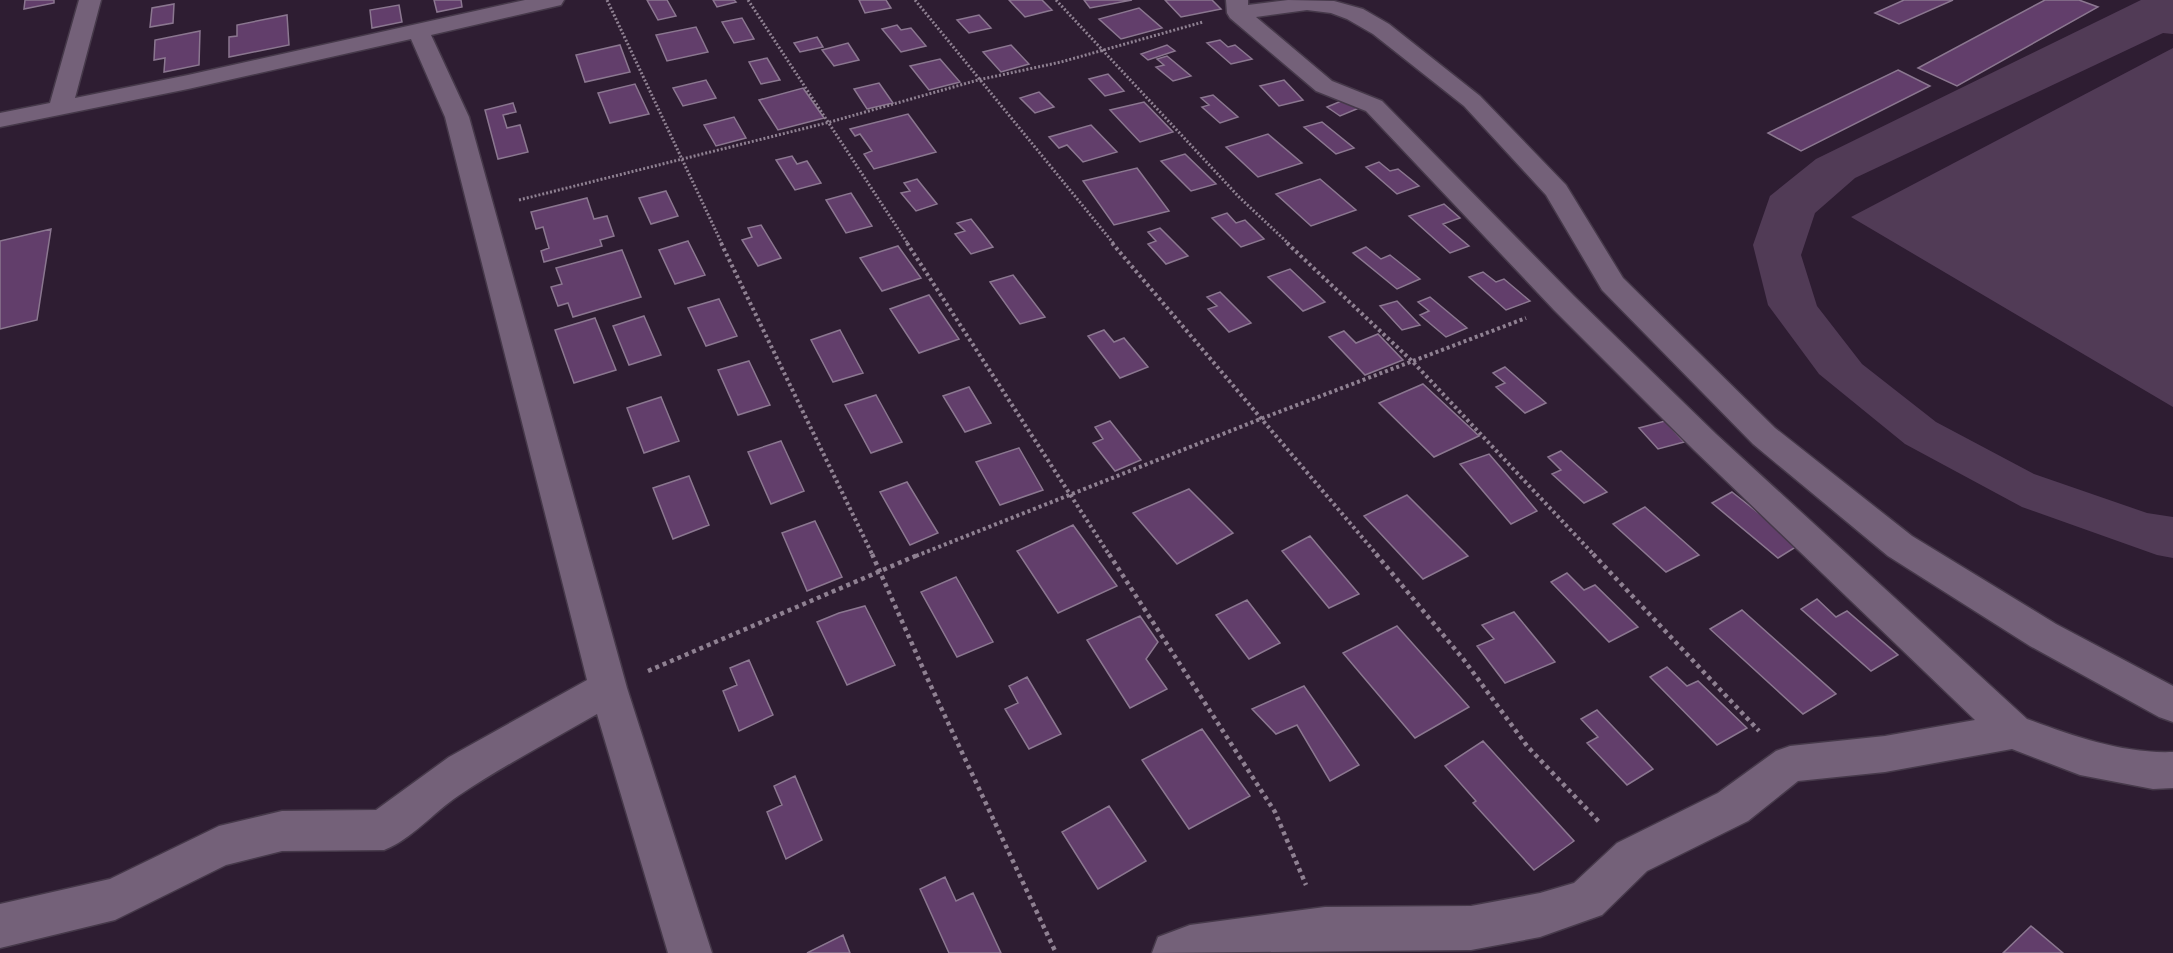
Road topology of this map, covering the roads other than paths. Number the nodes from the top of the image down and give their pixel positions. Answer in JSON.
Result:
{"nodes":[{"id":1,"x":90,"y":0,"type":"edge"},
{"id":2,"x":553,"y":0,"type":"edge"},
{"id":3,"x":504,"y":5,"type":"edge"},
{"id":4,"x":1238,"y":6,"type":"edge"},
{"id":5,"x":418,"y":32,"type":"junction"},
{"id":6,"x":60,"y":108,"type":"junction"},
{"id":7,"x":0,"y":120,"type":"edge"},
{"id":8,"x":608,"y":688,"type":"junction"},
{"id":9,"x":2173,"y":705,"type":"edge"},
{"id":10,"x":2013,"y":731,"type":"junction"},
{"id":11,"x":2173,"y":770,"type":"edge"},
{"id":12,"x":0,"y":926,"type":"edge"},
{"id":13,"x":690,"y":953,"type":"edge"},
{"id":14,"x":1174,"y":953,"type":"edge"}],
"edges":[{"from":1,"to":6,"type":"street"},
{"from":2,"to":3,"type":"street"},
{"from":3,"to":5,"type":"street"},
{"from":4,"to":9,"type":"street"},
{"from":4,"to":10,"type":"street"},
{"from":5,"to":6,"type":"street"},
{"from":5,"to":8,"type":"street"},
{"from":6,"to":7,"type":"street"},
{"from":8,"to":12,"type":"street"},
{"from":8,"to":13,"type":"street"},
{"from":10,"to":11,"type":"street"},
{"from":10,"to":14,"type":"street"}]}
